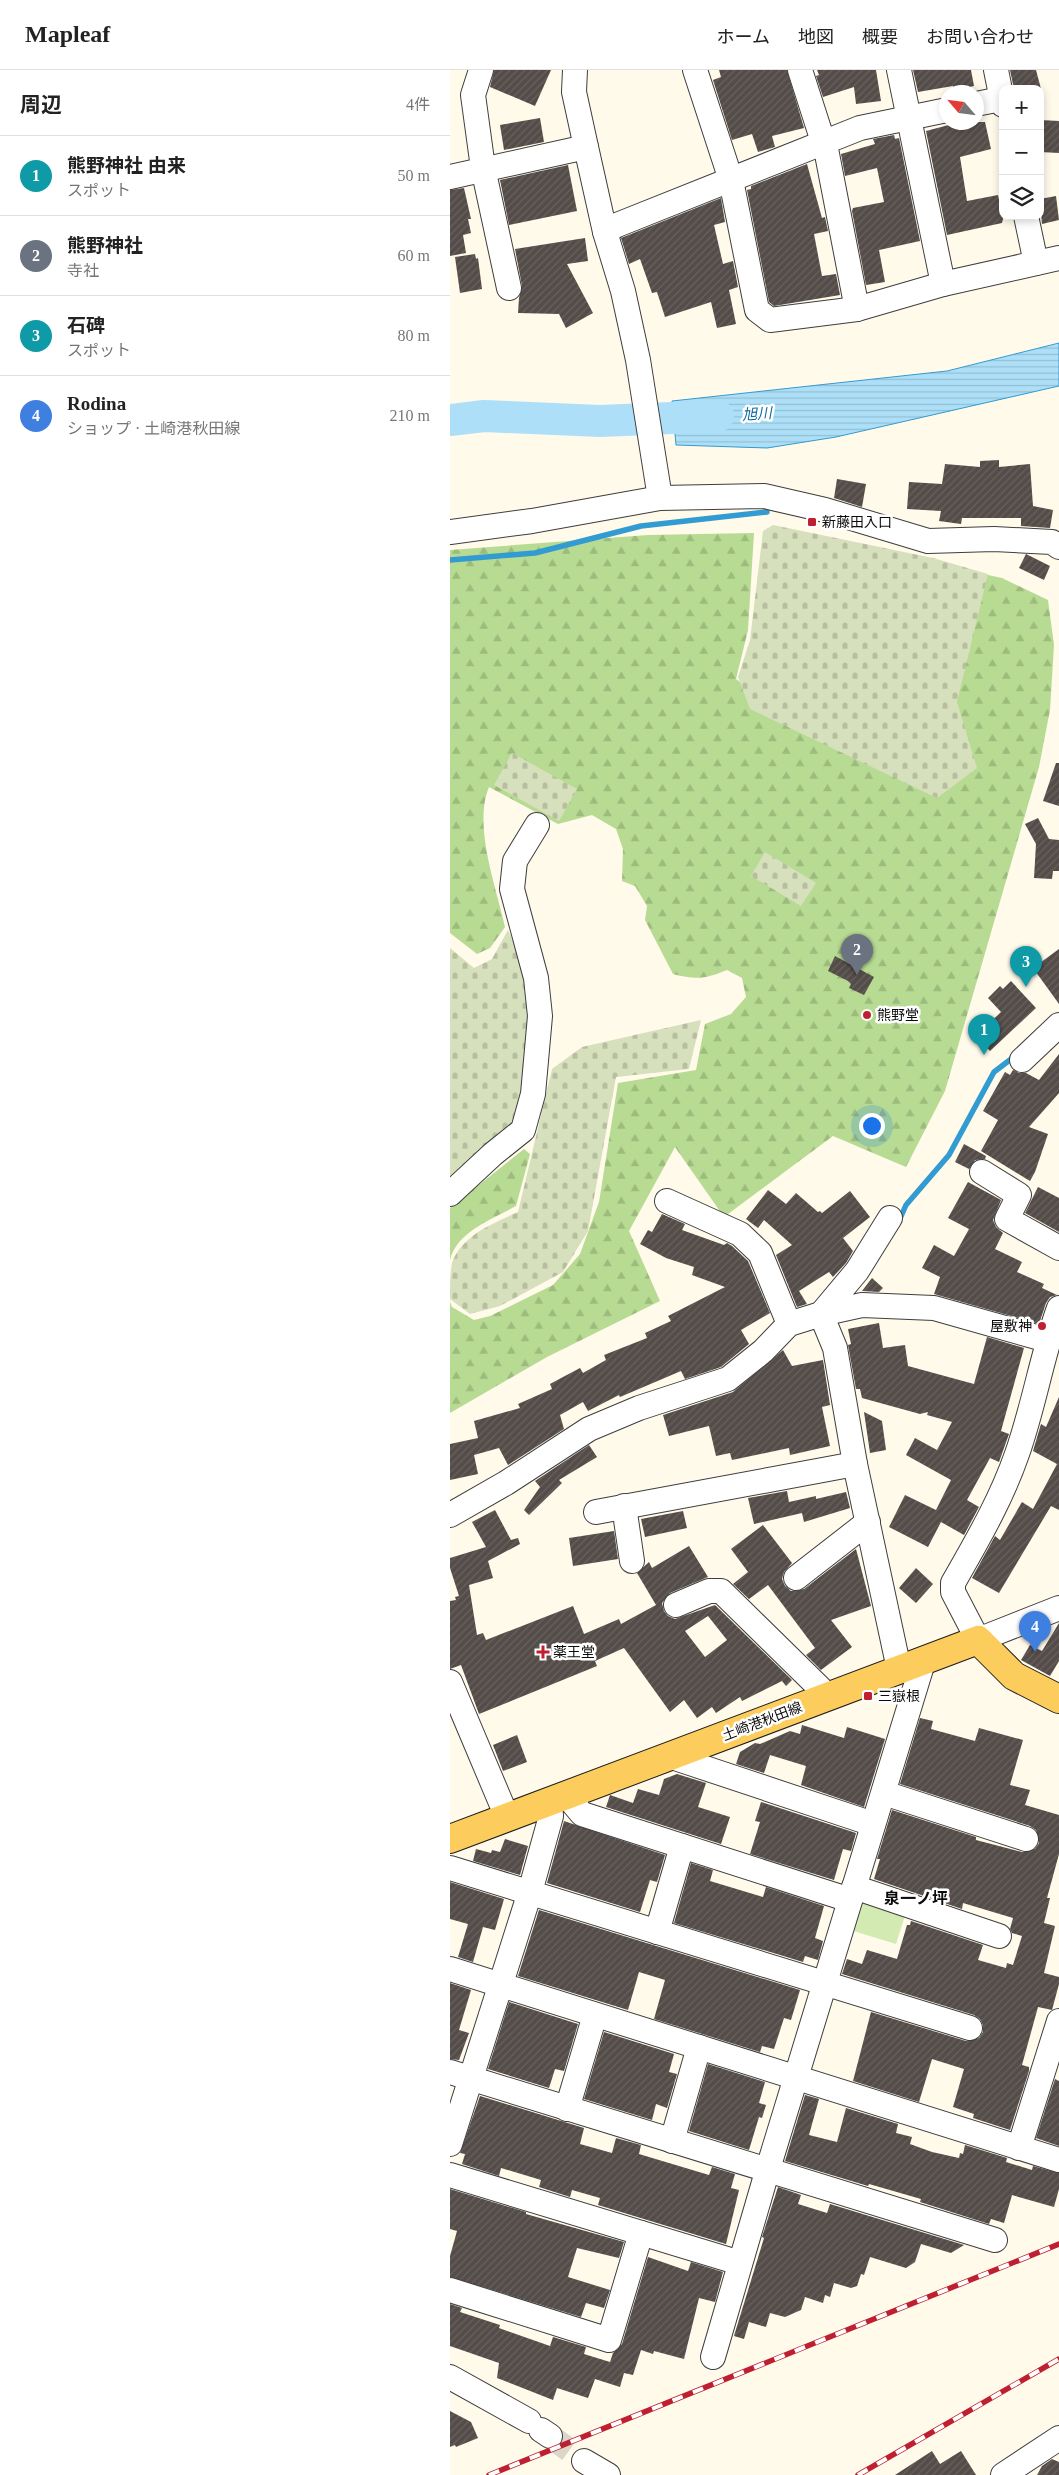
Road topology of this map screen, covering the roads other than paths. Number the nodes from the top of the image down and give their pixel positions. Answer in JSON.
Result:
{"nodes":[{"id":1,"x":481,"y":70,"type":"edge"},
{"id":2,"x":574,"y":70,"type":"edge"},
{"id":3,"x":695,"y":70,"type":"edge"},
{"id":4,"x":800,"y":70,"type":"edge"},
{"id":5,"x":899,"y":70,"type":"edge"},
{"id":6,"x":996,"y":70,"type":"edge"},
{"id":7,"x":999,"y":86,"type":"edge"},
{"id":8,"x":999,"y":102,"type":"edge"},
{"id":9,"x":984,"y":103,"type":"edge"},
{"id":10,"x":939,"y":112,"type":"edge"},
{"id":11,"x":910,"y":118,"type":"junction"},
{"id":12,"x":824,"y":144,"type":"junction"},
{"id":13,"x":586,"y":148,"type":"junction"},
{"id":14,"x":484,"y":168,"type":"junction"},
{"id":15,"x":450,"y":177,"type":"edge"},
{"id":16,"x":731,"y":180,"type":"junction"},
{"id":17,"x":1028,"y":220,"type":"edge"},
{"id":18,"x":605,"y":232,"type":"junction"},
{"id":19,"x":1048,"y":260,"type":"edge"},
{"id":20,"x":944,"y":284,"type":"junction"},
{"id":21,"x":509,"y":288,"type":"dead end"},
{"id":22,"x":857,"y":308,"type":"junction"},
{"id":23,"x":660,"y":498,"type":"junction"},
{"id":24,"x":450,"y":532,"type":"edge"},
{"id":25,"x":1059,"y":547,"type":"edge"},
{"id":26,"x":537,"y":826,"type":"dead end"},
{"id":27,"x":1059,"y":1025,"type":"edge"},
{"id":28,"x":1022,"y":1060,"type":"dead end"},
{"id":29,"x":982,"y":1172,"type":"dead end"},
{"id":30,"x":450,"y":1194,"type":"edge"},
{"id":31,"x":666,"y":1201,"type":"dead end"},
{"id":32,"x":890,"y":1218,"type":"dead end"},
{"id":33,"x":1059,"y":1248,"type":"edge"},
{"id":34,"x":1059,"y":1308,"type":"edge"},
{"id":35,"x":821,"y":1314,"type":"junction"},
{"id":36,"x":788,"y":1324,"type":"junction"},
{"id":37,"x":1047,"y":1340,"type":"junction"},
{"id":38,"x":855,"y":1464,"type":"junction"},
{"id":39,"x":624,"y":1506,"type":"junction"},
{"id":40,"x":596,"y":1512,"type":"dead end"},
{"id":41,"x":450,"y":1515,"type":"edge"},
{"id":42,"x":868,"y":1522,"type":"junction"},
{"id":43,"x":632,"y":1561,"type":"dead end"},
{"id":44,"x":796,"y":1578,"type":"dead end"},
{"id":45,"x":676,"y":1605,"type":"dead end"},
{"id":46,"x":1057,"y":1612,"type":"edge"},
{"id":47,"x":978,"y":1640,"type":"junction"},
{"id":48,"x":924,"y":1659,"type":"junction"},
{"id":49,"x":898,"y":1669,"type":"junction"},
{"id":50,"x":450,"y":1682,"type":"edge"},
{"id":51,"x":828,"y":1696,"type":"junction"},
{"id":52,"x":1059,"y":1699,"type":"edge"},
{"id":53,"x":669,"y":1756,"type":"junction"},
{"id":54,"x":884,"y":1792,"type":"junction"},
{"id":55,"x":558,"y":1799,"type":"junction"},
{"id":56,"x":507,"y":1817,"type":"junction"},
{"id":57,"x":873,"y":1824,"type":"junction"},
{"id":58,"x":450,"y":1839,"type":"edge"},
{"id":59,"x":1026,"y":1839,"type":"dead end"},
{"id":60,"x":682,"y":1846,"type":"junction"},
{"id":61,"x":450,"y":1868,"type":"edge"},
{"id":62,"x":530,"y":1892,"type":"junction"},
{"id":63,"x":852,"y":1893,"type":"junction"},
{"id":64,"x":657,"y":1932,"type":"junction"},
{"id":65,"x":999,"y":1936,"type":"dead end"},
{"id":66,"x":450,"y":1969,"type":"edge"},
{"id":67,"x":825,"y":1983,"type":"junction"},
{"id":68,"x":501,"y":1986,"type":"junction"},
{"id":69,"x":595,"y":2015,"type":"junction"},
{"id":70,"x":1059,"y":2021,"type":"edge"},
{"id":71,"x":970,"y":2028,"type":"dead end"},
{"id":72,"x":699,"y":2047,"type":"junction"},
{"id":73,"x":461,"y":2076,"type":"edge"},
{"id":74,"x":796,"y":2077,"type":"junction"},
{"id":75,"x":567,"y":2109,"type":"junction"},
{"id":76,"x":672,"y":2141,"type":"junction"},
{"id":77,"x":450,"y":2144,"type":"edge"},
{"id":78,"x":1019,"y":2148,"type":"junction"},
{"id":79,"x":1059,"y":2160,"type":"edge"},
{"id":80,"x":767,"y":2172,"type":"junction"},
{"id":81,"x":450,"y":2175,"type":"edge"},
{"id":82,"x":641,"y":2233,"type":"junction"},
{"id":83,"x":995,"y":2240,"type":"dead end"},
{"id":84,"x":740,"y":2263,"type":"junction"},
{"id":85,"x":450,"y":2290,"type":"edge"},
{"id":86,"x":713,"y":2357,"type":"dead end"},
{"id":87,"x":450,"y":2377,"type":"edge"},
{"id":88,"x":540,"y":2429,"type":"tunnel mouth"},
{"id":89,"x":1059,"y":2438,"type":"edge"},
{"id":90,"x":584,"y":2461,"type":"tunnel mouth"},
{"id":91,"x":608,"y":2475,"type":"edge"},
{"id":92,"x":1003,"y":2475,"type":"edge"}],
"edges":[{"from":1,"to":14,"type":"street"},
{"from":2,"to":13,"type":"street"},
{"from":3,"to":16,"type":"street"},
{"from":4,"to":12,"type":"street"},
{"from":5,"to":11,"type":"street"},
{"from":6,"to":7,"type":"street"},
{"from":8,"to":9,"type":"street"},
{"from":10,"to":11,"type":"street"},
{"from":11,"to":12,"type":"street"},
{"from":11,"to":20,"type":"street"},
{"from":12,"to":16,"type":"street"},
{"from":12,"to":22,"type":"street"},
{"from":13,"to":14,"type":"street"},
{"from":13,"to":18,"type":"street"},
{"from":14,"to":15,"type":"street"},
{"from":14,"to":21,"type":"street"},
{"from":16,"to":18,"type":"street"},
{"from":16,"to":22,"type":"street"},
{"from":17,"to":19,"type":"street"},
{"from":18,"to":23,"type":"street"},
{"from":19,"to":20,"type":"street"},
{"from":20,"to":22,"type":"street"},
{"from":23,"to":24,"type":"street"},
{"from":23,"to":25,"type":"street"},
{"from":26,"to":30,"type":"street"},
{"from":27,"to":28,"type":"street"},
{"from":29,"to":33,"type":"street"},
{"from":31,"to":36,"type":"street"},
{"from":32,"to":35,"type":"street"},
{"from":34,"to":37,"type":"street"},
{"from":35,"to":36,"type":"street"},
{"from":35,"to":37,"type":"street"},
{"from":35,"to":38,"type":"street"},
{"from":36,"to":41,"type":"street"},
{"from":37,"to":47,"type":"street"},
{"from":38,"to":39,"type":"street"},
{"from":38,"to":42,"type":"street"},
{"from":39,"to":40,"type":"street"},
{"from":39,"to":43,"type":"street"},
{"from":42,"to":44,"type":"street"},
{"from":42,"to":49,"type":"street"},
{"from":45,"to":51,"type":"street"},
{"from":46,"to":47,"type":"street"},
{"from":47,"to":48,"type":"main road","name":"土崎港秋田線"},
{"from":47,"to":52,"type":"main road"},
{"from":48,"to":49,"type":"main road","name":"土崎港秋田線"},
{"from":48,"to":54,"type":"street"},
{"from":49,"to":51,"type":"main road","name":"土崎港秋田線"},
{"from":50,"to":56,"type":"street"},
{"from":51,"to":53,"type":"main road","name":"土崎港秋田線"},
{"from":53,"to":55,"type":"main road","name":"土崎港秋田線"},
{"from":53,"to":57,"type":"street"},
{"from":54,"to":57,"type":"street"},
{"from":54,"to":59,"type":"street"},
{"from":55,"to":56,"type":"main road","name":"土崎港秋田線"},
{"from":55,"to":60,"type":"street"},
{"from":55,"to":62,"type":"street"},
{"from":56,"to":58,"type":"main road","name":"土崎港秋田線"},
{"from":57,"to":63,"type":"street"},
{"from":60,"to":63,"type":"street"},
{"from":60,"to":64,"type":"street"},
{"from":61,"to":62,"type":"street"},
{"from":62,"to":64,"type":"street"},
{"from":62,"to":68,"type":"street"},
{"from":63,"to":65,"type":"street"},
{"from":63,"to":67,"type":"street"},
{"from":64,"to":67,"type":"street"},
{"from":66,"to":68,"type":"street"},
{"from":67,"to":71,"type":"street"},
{"from":67,"to":74,"type":"street"},
{"from":68,"to":69,"type":"street"},
{"from":68,"to":73,"type":"street"},
{"from":69,"to":72,"type":"street"},
{"from":69,"to":75,"type":"street"},
{"from":70,"to":78,"type":"street"},
{"from":72,"to":74,"type":"street"},
{"from":72,"to":76,"type":"street"},
{"from":73,"to":75,"type":"street"},
{"from":73,"to":77,"type":"street"},
{"from":74,"to":78,"type":"street"},
{"from":74,"to":80,"type":"street"},
{"from":75,"to":76,"type":"street"},
{"from":76,"to":80,"type":"street"},
{"from":78,"to":79,"type":"street"},
{"from":80,"to":83,"type":"street"},
{"from":80,"to":84,"type":"street"},
{"from":81,"to":82,"type":"street"},
{"from":82,"to":84,"type":"street"},
{"from":82,"to":85,"type":"street"},
{"from":84,"to":86,"type":"street"},
{"from":87,"to":88,"type":"street"},
{"from":89,"to":92,"type":"street"},
{"from":90,"to":91,"type":"street"}]}
